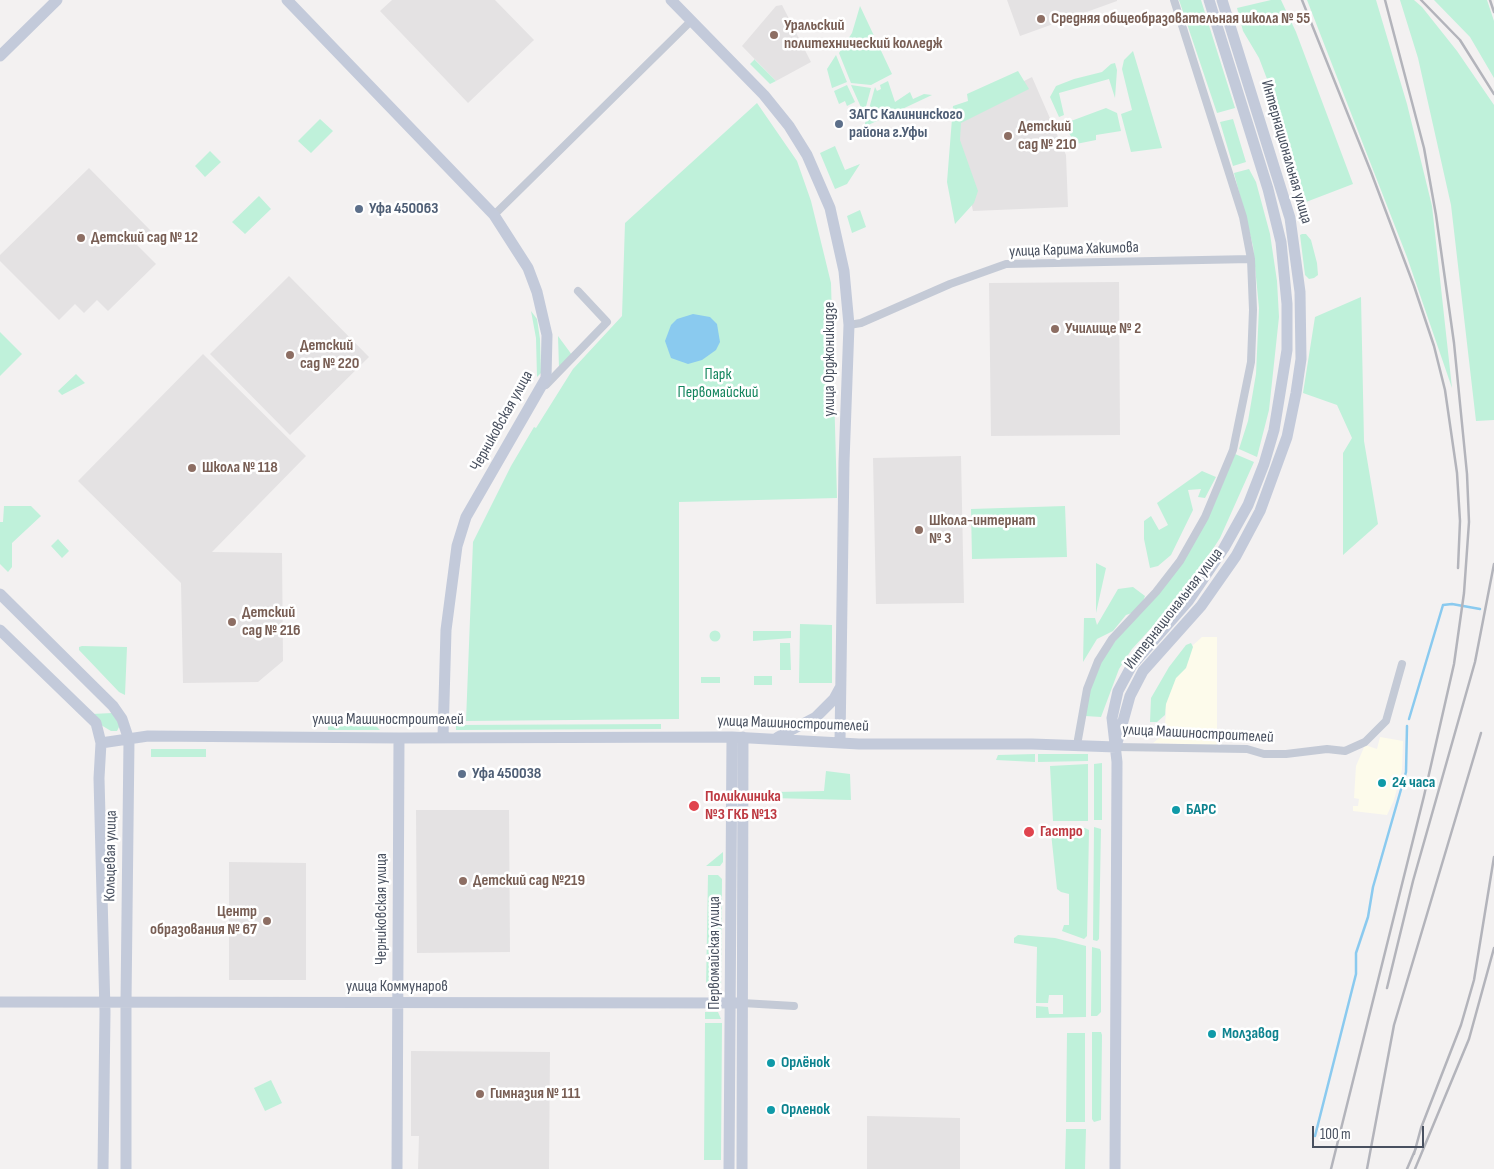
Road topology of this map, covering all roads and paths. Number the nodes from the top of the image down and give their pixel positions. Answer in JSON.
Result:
{"nodes":[{"id":1,"x":57,"y":0,"type":"edge"},
{"id":2,"x":287,"y":0,"type":"edge"},
{"id":3,"x":671,"y":0,"type":"edge"},
{"id":4,"x":1174,"y":0,"type":"edge"},
{"id":5,"x":1209,"y":0,"type":"edge"},
{"id":6,"x":1222,"y":0,"type":"edge"},
{"id":7,"x":691,"y":21,"type":"junction"},
{"id":8,"x":0,"y":56,"type":"edge"},
{"id":9,"x":494,"y":215,"type":"junction"},
{"id":10,"x":1250,"y":259,"type":"junction"},
{"id":11,"x":578,"y":291,"type":"dead end"},
{"id":12,"x":849,"y":325,"type":"junction"},
{"id":13,"x":541,"y":390,"type":"junction"},
{"id":14,"x":0,"y":594,"type":"edge"},
{"id":15,"x":0,"y":630,"type":"edge"},
{"id":16,"x":1402,"y":664,"type":"dead end"},
{"id":17,"x":841,"y":686,"type":"junction"},
{"id":18,"x":443,"y":737,"type":"junction"},
{"id":19,"x":738,"y":737,"type":"junction"},
{"id":20,"x":399,"y":738,"type":"junction"},
{"id":21,"x":776,"y":738,"type":"junction"},
{"id":22,"x":129,"y":740,"type":"junction"},
{"id":23,"x":840,"y":742,"type":"junction"},
{"id":24,"x":101,"y":743,"type":"junction"},
{"id":25,"x":1077,"y":744,"type":"junction"},
{"id":26,"x":1116,"y":747,"type":"junction"},
{"id":27,"x":0,"y":1002,"type":"edge"},
{"id":28,"x":104,"y":1002,"type":"junction"},
{"id":29,"x":126,"y":1002,"type":"junction"},
{"id":30,"x":398,"y":1003,"type":"junction"},
{"id":31,"x":736,"y":1003,"type":"junction"},
{"id":32,"x":794,"y":1006,"type":"dead end"},
{"id":33,"x":1114,"y":1090,"type":"junction"},
{"id":34,"x":103,"y":1169,"type":"edge"},
{"id":35,"x":126,"y":1169,"type":"edge"},
{"id":36,"x":398,"y":1169,"type":"edge"},
{"id":37,"x":730,"y":1169,"type":"edge"},
{"id":38,"x":742,"y":1169,"type":"edge"},
{"id":39,"x":1111,"y":1169,"type":"edge"},
{"id":40,"x":1115,"y":1169,"type":"edge"}],
"edges":[{"from":1,"to":8,"type":"main road"},
{"from":2,"to":9,"type":"main road","name":"Черниковская улица"},
{"from":3,"to":7,"type":"main road","name":"улица Орджоникидзе"},
{"from":4,"to":10,"type":"street"},
{"from":5,"to":26,"type":"main road","name":"Интернациональная улица"},
{"from":6,"to":26,"type":"main road","name":"Интернациональная улица"},
{"from":7,"to":9,"type":"street"},
{"from":7,"to":12,"type":"main road","name":"улица Орджоникидзе"},
{"from":9,"to":13,"type":"main road","name":"Черниковская улица"},
{"from":10,"to":12,"type":"street","name":"улица Карима Хакимова"},
{"from":10,"to":25,"type":"street"},
{"from":11,"to":13,"type":"street"},
{"from":12,"to":17,"type":"main road","name":"улица Орджоникидзе"},
{"from":13,"to":18,"type":"main road","name":"Черниковская улица"},
{"from":14,"to":22,"type":"main road","name":"Кольцевая улица"},
{"from":15,"to":24,"type":"main road","name":"Кольцевая улица"},
{"from":16,"to":26,"type":"street","name":"улица Машиностроителей"},
{"from":17,"to":21,"type":"main road"},
{"from":17,"to":23,"type":"main road","name":"улица Орджоникидзе"},
{"from":18,"to":19,"type":"main road","name":"улица Машиностроителей"},
{"from":18,"to":20,"type":"main road","name":"улица Машиностроителей"},
{"from":19,"to":21,"type":"main road","name":"улица Машиностроителей"},
{"from":19,"to":31,"type":"main road","name":"Первомайская улица"},
{"from":20,"to":22,"type":"main road","name":"улица Машиностроителей"},
{"from":20,"to":30,"type":"main road","name":"Черниковская улица"},
{"from":21,"to":23,"type":"main road","name":"улица Машиностроителей"},
{"from":22,"to":24,"type":"main road","name":"улица Машиностроителей"},
{"from":22,"to":29,"type":"main road","name":"Кольцевая улица"},
{"from":23,"to":25,"type":"main road","name":"улица Машиностроителей"},
{"from":24,"to":28,"type":"main road","name":"Кольцевая улица"},
{"from":25,"to":26,"type":"main road","name":"улица Машиностроителей"},
{"from":26,"to":33,"type":"main road","name":"Интернациональная улица"},
{"from":27,"to":28,"type":"main road","name":"улица Коммунаров"},
{"from":28,"to":29,"type":"main road","name":"улица Коммунаров"},
{"from":28,"to":34,"type":"main road","name":"Кольцевая улица"},
{"from":29,"to":30,"type":"main road","name":"улица Коммунаров"},
{"from":29,"to":35,"type":"main road","name":"Кольцевая улица"},
{"from":30,"to":31,"type":"main road","name":"улица Коммунаров"},
{"from":30,"to":36,"type":"main road","name":"Черниковская улица"},
{"from":31,"to":32,"type":"street","name":"улица Коммунаров"},
{"from":31,"to":37,"type":"main road","name":"Первомайская улица"},
{"from":31,"to":38,"type":"main road","name":"Первомайская улица"},
{"from":33,"to":39,"type":"main road","name":"Интернациональная улица"},
{"from":33,"to":40,"type":"main road","name":"Интернациональная улица"}]}
